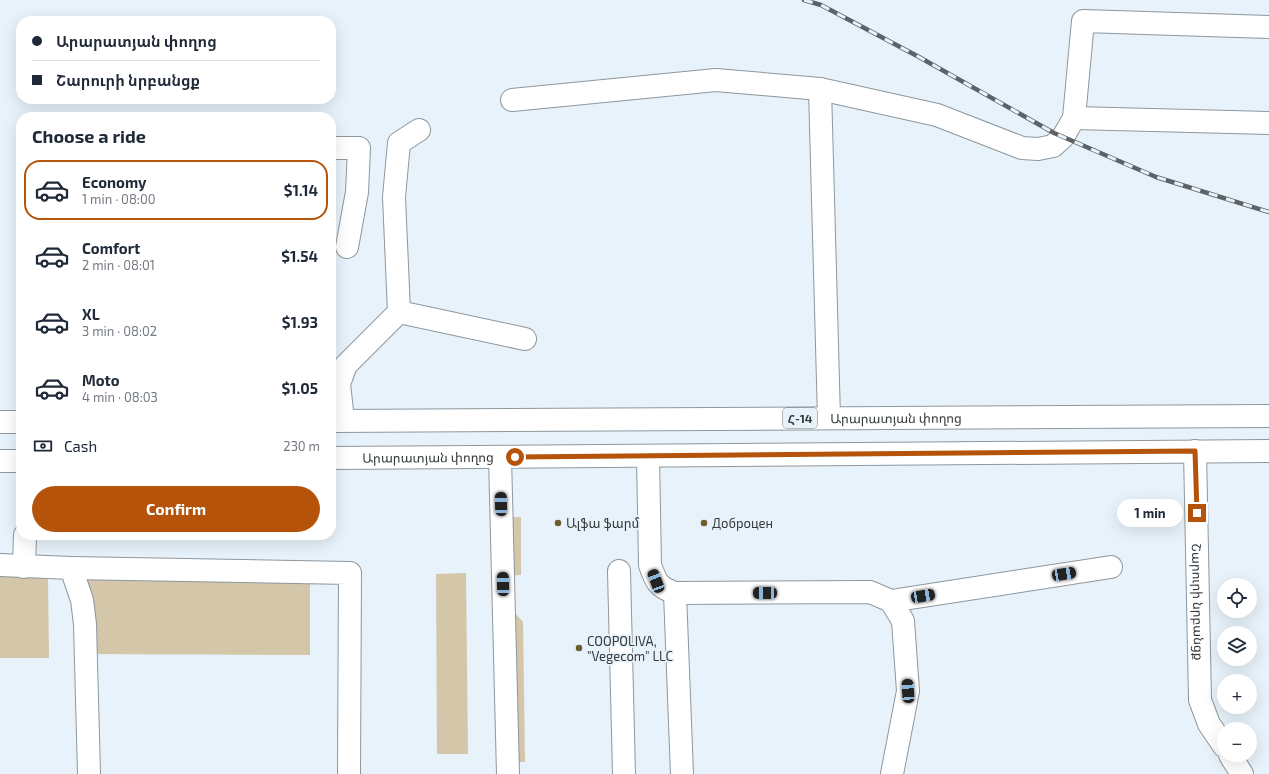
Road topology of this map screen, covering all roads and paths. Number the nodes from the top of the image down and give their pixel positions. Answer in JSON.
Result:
{"nodes":[{"id":1,"x":1269,"y":28,"type":"edge"},
{"id":2,"x":820,"y":89,"type":"junction"},
{"id":3,"x":512,"y":100,"type":"dead end"},
{"id":4,"x":1074,"y":118,"type":"junction"},
{"id":5,"x":1269,"y":123,"type":"edge"},
{"id":6,"x":419,"y":130,"type":"dead end"},
{"id":7,"x":336,"y":148,"type":"edge"},
{"id":8,"x":347,"y":247,"type":"dead end"},
{"id":9,"x":399,"y":312,"type":"junction"},
{"id":10,"x":524,"y":339,"type":"dead end"},
{"id":11,"x":1269,"y":416,"type":"edge"},
{"id":12,"x":829,"y":418,"type":"junction"},
{"id":13,"x":337,"y":420,"type":"edge"},
{"id":14,"x":0,"y":422,"type":"edge"},
{"id":15,"x":16,"y":422,"type":"edge"},
{"id":16,"x":1195,"y":451,"type":"junction"},
{"id":17,"x":1269,"y":451,"type":"edge"},
{"id":18,"x":648,"y":456,"type":"junction"},
{"id":19,"x":500,"y":457,"type":"junction"},
{"id":20,"x":336,"y":458,"type":"edge"},
{"id":21,"x":0,"y":461,"type":"edge"},
{"id":22,"x":16,"y":461,"type":"edge"},
{"id":23,"x":25,"y":540,"type":"edge"},
{"id":24,"x":0,"y":565,"type":"edge"},
{"id":25,"x":24,"y":566,"type":"junction"},
{"id":26,"x":1110,"y":567,"type":"dead end"},
{"id":27,"x":71,"y":568,"type":"junction"},
{"id":28,"x":619,"y":571,"type":"dead end"},
{"id":29,"x":675,"y":593,"type":"junction"},
{"id":30,"x":891,"y":601,"type":"junction"},
{"id":31,"x":1217,"y":736,"type":"edge"},
{"id":32,"x":1234,"y":762,"type":"edge"},
{"id":33,"x":89,"y":774,"type":"edge"},
{"id":34,"x":348,"y":774,"type":"edge"},
{"id":35,"x":508,"y":774,"type":"edge"},
{"id":36,"x":624,"y":774,"type":"edge"},
{"id":37,"x":682,"y":774,"type":"edge"},
{"id":38,"x":892,"y":774,"type":"edge"},
{"id":39,"x":1242,"y":774,"type":"edge"}],
"edges":[{"from":1,"to":4,"type":"main road"},
{"from":2,"to":3,"type":"main road"},
{"from":2,"to":4,"type":"main road"},
{"from":2,"to":12,"type":"main road"},
{"from":4,"to":5,"type":"main road"},
{"from":6,"to":9,"type":"main road"},
{"from":7,"to":8,"type":"main road"},
{"from":9,"to":10,"type":"main road"},
{"from":9,"to":13,"type":"main road"},
{"from":11,"to":12,"type":"main road","name":"Արարատյան փողոց","number":"Հ-14"},
{"from":12,"to":13,"type":"main road","name":"Արարատյան փողոց","number":"Հ-14"},
{"from":14,"to":15,"type":"main road"},
{"from":16,"to":17,"type":"main road","name":"Արարատյան փողոց"},
{"from":16,"to":18,"type":"main road","name":"Արարատյան փողոց"},
{"from":16,"to":31,"type":"main road","name":"Շարուրի նրբանցք"},
{"from":18,"to":19,"type":"main road","name":"Արարատյան փողոց"},
{"from":18,"to":29,"type":"main road"},
{"from":19,"to":20,"type":"main road","name":"Արարատյան փողոց"},
{"from":19,"to":35,"type":"main road"},
{"from":21,"to":22,"type":"main road"},
{"from":23,"to":25,"type":"main road"},
{"from":24,"to":25,"type":"main road"},
{"from":25,"to":27,"type":"main road"},
{"from":26,"to":30,"type":"main road"},
{"from":27,"to":33,"type":"main road"},
{"from":27,"to":34,"type":"main road"},
{"from":28,"to":36,"type":"main road"},
{"from":29,"to":30,"type":"main road"},
{"from":29,"to":37,"type":"main road"},
{"from":30,"to":38,"type":"main road"},
{"from":32,"to":39,"type":"main road"}]}
